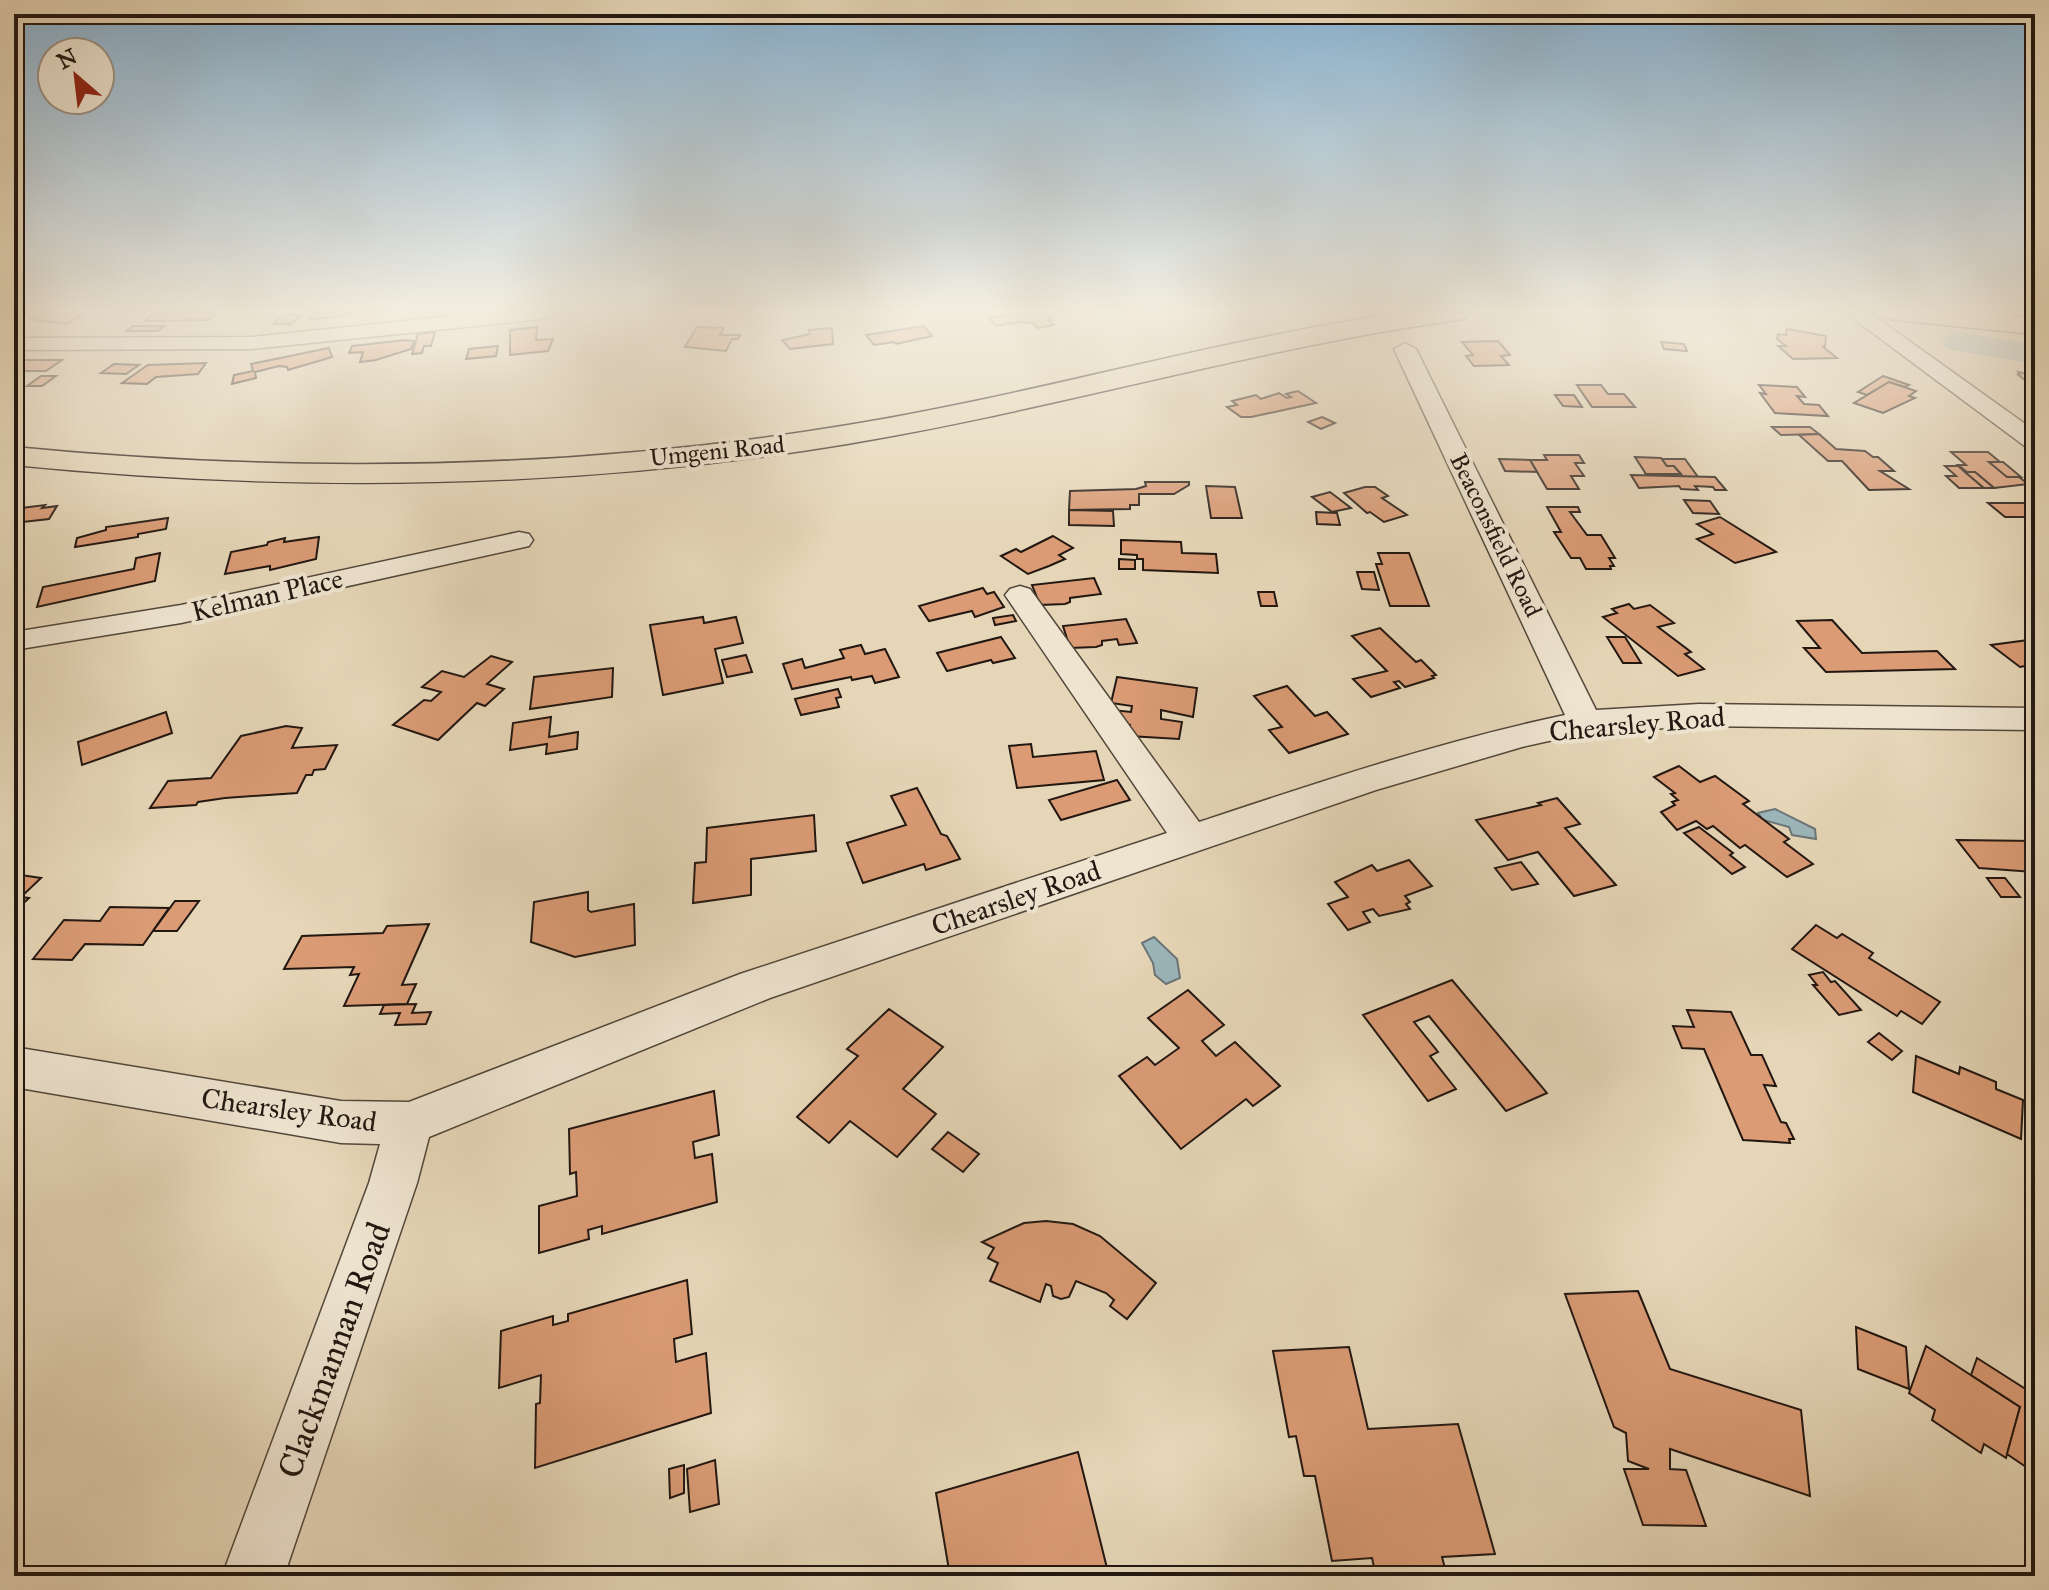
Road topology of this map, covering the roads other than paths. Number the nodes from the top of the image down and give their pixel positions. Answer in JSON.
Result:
{"nodes":[{"id":1,"x":975,"y":387,"type":"edge"},
{"id":2,"x":1079,"y":387,"type":"edge"},
{"id":3,"x":1423,"y":387,"type":"edge"},
{"id":4,"x":1958,"y":387,"type":"edge"},
{"id":5,"x":2035,"y":442,"type":"edge"},
{"id":6,"x":389,"y":447,"type":"dead end"},
{"id":7,"x":14,"y":456,"type":"edge"},
{"id":8,"x":519,"y":540,"type":"dead end"},
{"id":9,"x":1020,"y":595,"type":"dead end"},
{"id":10,"x":14,"y":641,"type":"edge"},
{"id":11,"x":2035,"y":719,"type":"edge"},
{"id":12,"x":1585,"y":722,"type":"junction"},
{"id":13,"x":1191,"y":839,"type":"junction"},
{"id":14,"x":14,"y":1067,"type":"edge"},
{"id":15,"x":409,"y":1123,"type":"junction"},
{"id":16,"x":253,"y":1576,"type":"edge"}],
"edges":[{"from":1,"to":6,"type":"highway","name":"Umgeni Road"},
{"from":2,"to":7,"type":"highway","name":"Umgeni Road"},
{"from":3,"to":12,"type":"street","name":"Beaconsfield Road"},
{"from":4,"to":5,"type":"street"},
{"from":8,"to":10,"type":"street","name":"Kelman Place"},
{"from":9,"to":13,"type":"street"},
{"from":11,"to":12,"type":"street","name":"Chearsley Road"},
{"from":12,"to":13,"type":"street","name":"Chearsley Road"},
{"from":13,"to":15,"type":"street","name":"Chearsley Road"},
{"from":14,"to":15,"type":"street","name":"Chearsley Road"},
{"from":15,"to":16,"type":"street","name":"Clackmannan Road"}]}
